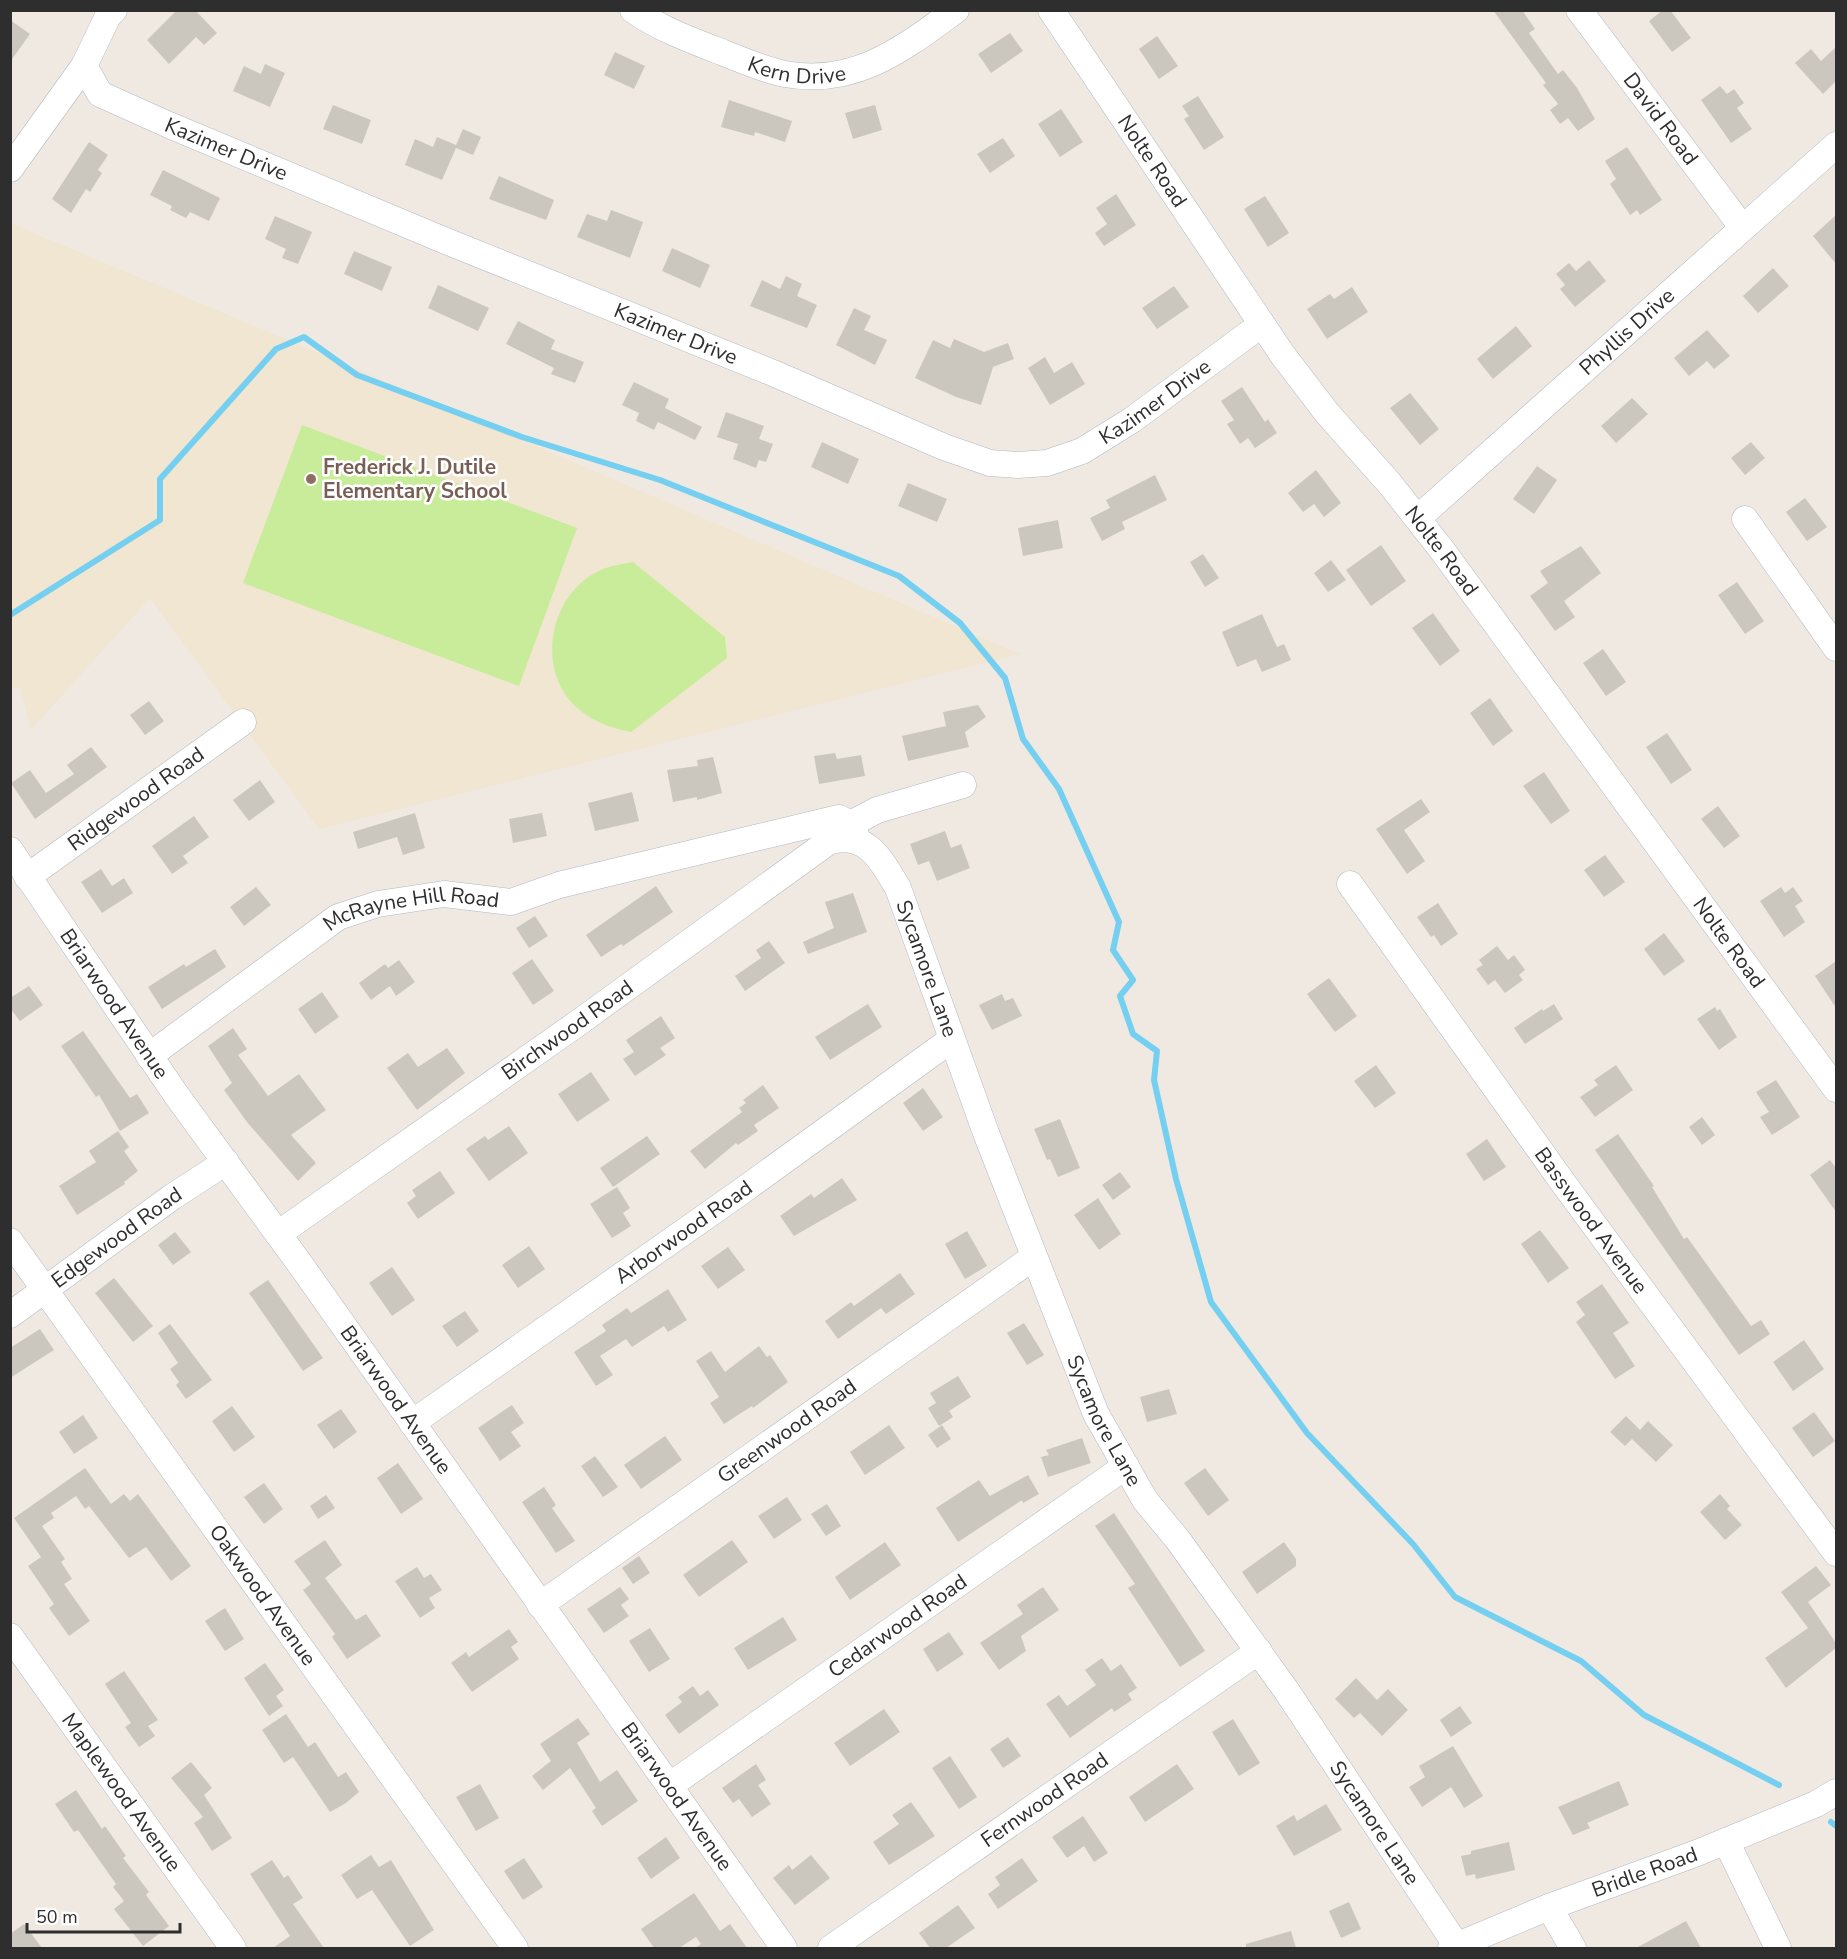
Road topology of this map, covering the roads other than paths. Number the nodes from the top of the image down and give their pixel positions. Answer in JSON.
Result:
{"nodes":[{"id":1,"x":114,"y":10,"type":"edge"},
{"id":2,"x":633,"y":10,"type":"edge"},
{"id":3,"x":956,"y":10,"type":"edge"},
{"id":4,"x":1051,"y":10,"type":"edge"},
{"id":5,"x":1579,"y":10,"type":"edge"},
{"id":6,"x":84,"y":66,"type":"junction"},
{"id":7,"x":1836,"y":145,"type":"edge"},
{"id":8,"x":10,"y":169,"type":"edge"},
{"id":9,"x":1742,"y":227,"type":"junction"},
{"id":10,"x":1262,"y":324,"type":"junction"},
{"id":11,"x":1418,"y":518,"type":"junction"},
{"id":12,"x":1745,"y":519,"type":"dead end"},
{"id":13,"x":1836,"y":648,"type":"edge"},
{"id":14,"x":243,"y":722,"type":"dead end"},
{"id":15,"x":963,"y":785,"type":"dead end"},
{"id":16,"x":855,"y":833,"type":"junction"},
{"id":17,"x":10,"y":850,"type":"edge"},
{"id":18,"x":27,"y":877,"type":"junction"},
{"id":19,"x":1350,"y":884,"type":"dead end"},
{"id":20,"x":952,"y":1039,"type":"junction"},
{"id":21,"x":149,"y":1056,"type":"junction"},
{"id":22,"x":1836,"y":1089,"type":"edge"},
{"id":23,"x":226,"y":1162,"type":"junction"},
{"id":24,"x":278,"y":1234,"type":"junction"},
{"id":25,"x":10,"y":1241,"type":"edge"},
{"id":26,"x":1034,"y":1257,"type":"junction"},
{"id":27,"x":46,"y":1291,"type":"junction"},
{"id":28,"x":10,"y":1315,"type":"edge"},
{"id":29,"x":412,"y":1423,"type":"junction"},
{"id":30,"x":1126,"y":1466,"type":"junction"},
{"id":31,"x":1836,"y":1553,"type":"edge"},
{"id":32,"x":540,"y":1605,"type":"junction"},
{"id":33,"x":10,"y":1636,"type":"edge"},
{"id":34,"x":1259,"y":1651,"type":"junction"},
{"id":35,"x":669,"y":1786,"type":"junction"},
{"id":36,"x":1836,"y":1792,"type":"edge"},
{"id":37,"x":1726,"y":1841,"type":"junction"},
{"id":38,"x":1549,"y":1907,"type":"junction"},
{"id":39,"x":1454,"y":1947,"type":"edge"},
{"id":40,"x":233,"y":1948,"type":"edge"},
{"id":41,"x":516,"y":1948,"type":"edge"},
{"id":42,"x":784,"y":1948,"type":"edge"},
{"id":43,"x":831,"y":1948,"type":"edge"},
{"id":44,"x":1573,"y":1948,"type":"edge"},
{"id":45,"x":1778,"y":1948,"type":"edge"}],
"edges":[{"from":1,"to":6,"type":"street"},
{"from":2,"to":3,"type":"street","name":"Kern Drive"},
{"from":4,"to":10,"type":"street","name":"Nolte Road"},
{"from":5,"to":9,"type":"street","name":"David Road"},
{"from":6,"to":8,"type":"street"},
{"from":6,"to":10,"type":"street","name":"Kazimer Drive"},
{"from":7,"to":9,"type":"street","name":"Phyllis Drive"},
{"from":9,"to":11,"type":"street","name":"Phyllis Drive"},
{"from":10,"to":11,"type":"street","name":"Nolte Road"},
{"from":11,"to":22,"type":"street","name":"Nolte Road"},
{"from":12,"to":13,"type":"street"},
{"from":14,"to":18,"type":"street","name":"Ridgewood Road"},
{"from":15,"to":16,"type":"street"},
{"from":16,"to":20,"type":"street","name":"Sycamore Lane"},
{"from":16,"to":21,"type":"street","name":"McRayne Hill Road"},
{"from":16,"to":24,"type":"street","name":"Birchwood Road"},
{"from":17,"to":18,"type":"street","name":"Briarwood Avenue"},
{"from":18,"to":21,"type":"street","name":"Briarwood Avenue"},
{"from":19,"to":31,"type":"street","name":"Basswood Avenue"},
{"from":20,"to":26,"type":"street","name":"Sycamore Lane"},
{"from":20,"to":29,"type":"street","name":"Arborwood Road"},
{"from":21,"to":23,"type":"street","name":"Briarwood Avenue"},
{"from":23,"to":24,"type":"street","name":"Briarwood Avenue"},
{"from":23,"to":27,"type":"street","name":"Edgewood Road"},
{"from":24,"to":29,"type":"street","name":"Briarwood Avenue"},
{"from":25,"to":27,"type":"street","name":"Oakwood Avenue"},
{"from":26,"to":30,"type":"street","name":"Sycamore Lane"},
{"from":26,"to":32,"type":"street","name":"Greenwood Road"},
{"from":27,"to":28,"type":"street","name":"Edgewood Road"},
{"from":27,"to":41,"type":"street","name":"Oakwood Avenue"},
{"from":29,"to":32,"type":"street","name":"Briarwood Avenue"},
{"from":30,"to":34,"type":"street","name":"Sycamore Lane"},
{"from":30,"to":35,"type":"street","name":"Cedarwood Road"},
{"from":32,"to":35,"type":"street","name":"Briarwood Avenue"},
{"from":33,"to":40,"type":"street","name":"Maplewood Avenue"},
{"from":34,"to":39,"type":"street","name":"Sycamore Lane"},
{"from":34,"to":43,"type":"street","name":"Fernwood Road"},
{"from":35,"to":42,"type":"street","name":"Briarwood Avenue"},
{"from":36,"to":37,"type":"street","name":"Bridle Road"},
{"from":37,"to":38,"type":"street","name":"Bridle Road"},
{"from":37,"to":45,"type":"street"},
{"from":38,"to":39,"type":"street","name":"Bridle Road"},
{"from":38,"to":44,"type":"street"}]}
